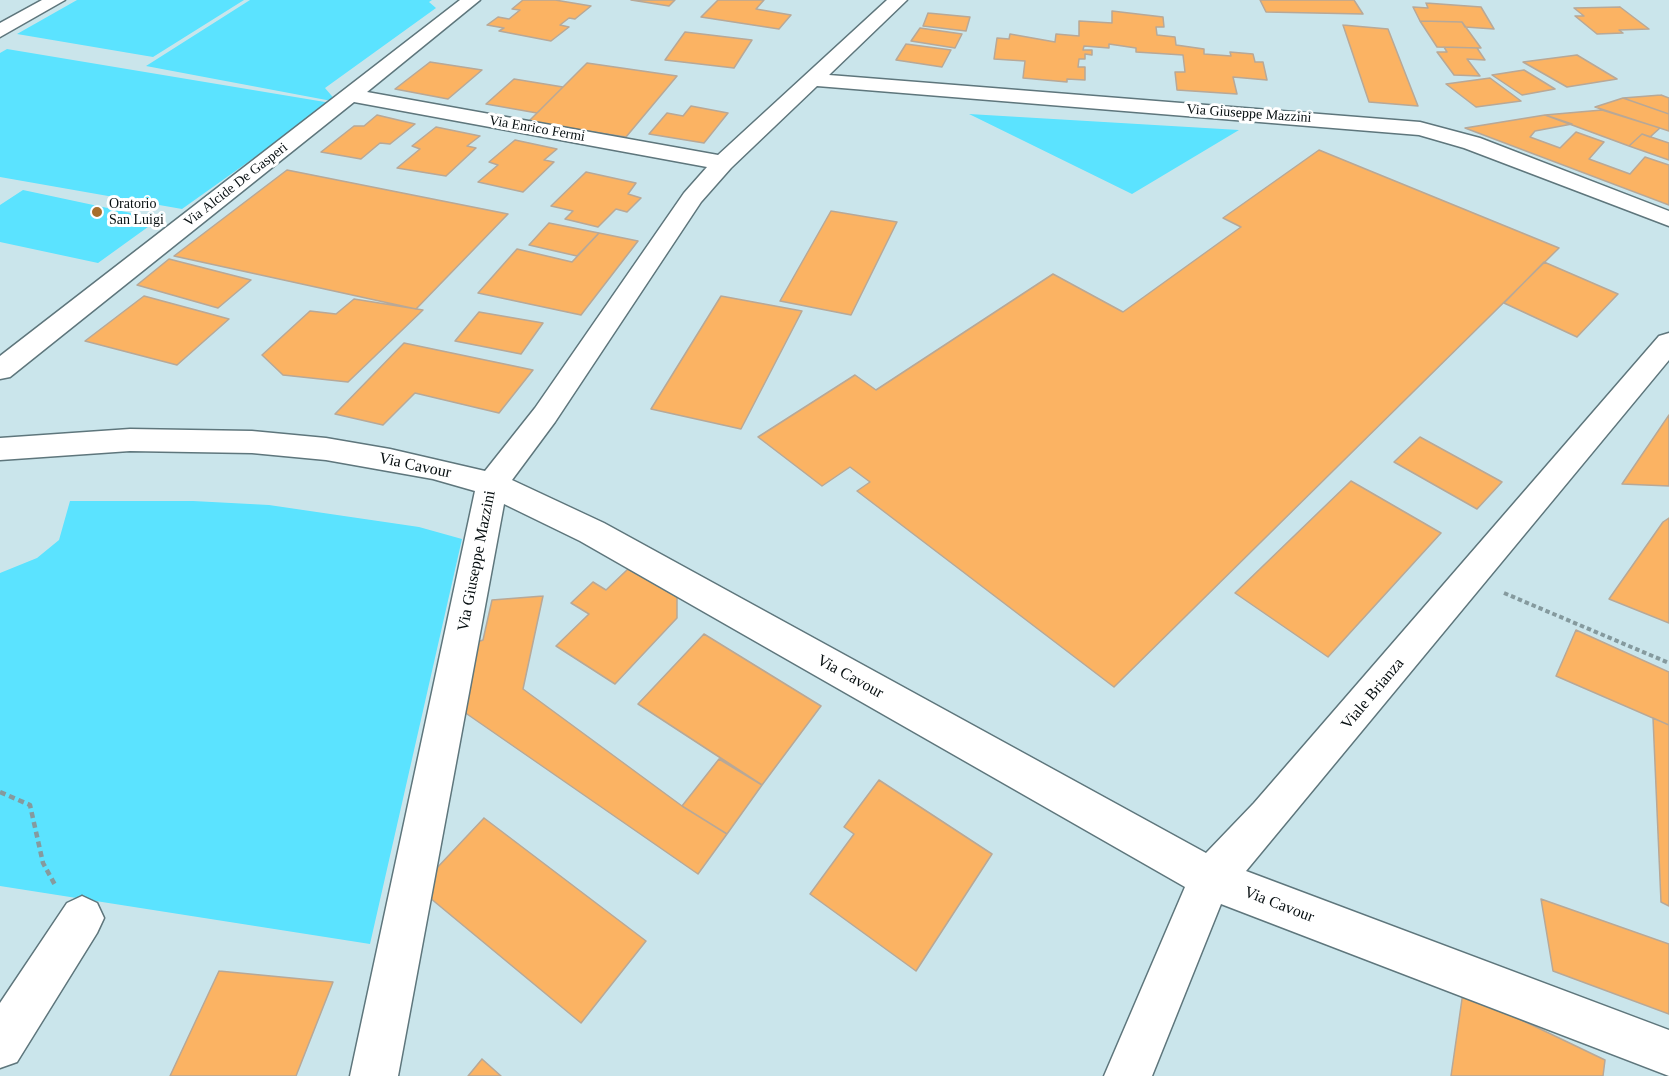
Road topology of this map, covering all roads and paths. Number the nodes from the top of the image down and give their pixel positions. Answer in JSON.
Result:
{"nodes":[{"id":1,"x":56,"y":0,"type":"edge"},
{"id":2,"x":471,"y":0,"type":"edge"},
{"id":3,"x":898,"y":0,"type":"edge"},
{"id":4,"x":0,"y":31,"type":"edge"},
{"id":5,"x":813,"y":80,"type":"junction"},
{"id":6,"x":350,"y":95,"type":"junction"},
{"id":7,"x":723,"y":163,"type":"junction"},
{"id":8,"x":1669,"y":219,"type":"edge"},
{"id":9,"x":1669,"y":342,"type":"edge"},
{"id":10,"x":0,"y":370,"type":"edge"},
{"id":11,"x":0,"y":449,"type":"edge"},
{"id":12,"x":492,"y":484,"type":"junction"},
{"id":13,"x":1470,"y":579,"type":"junction"},
{"id":14,"x":1669,"y":663,"type":"edge"},
{"id":15,"x":0,"y":792,"type":"edge"},
{"id":16,"x":1211,"y":879,"type":"junction"},
{"id":17,"x":82,"y":918,"type":"joint"},
{"id":18,"x":0,"y":1045,"type":"edge"},
{"id":19,"x":1669,"y":1054,"type":"edge"},
{"id":20,"x":374,"y":1076,"type":"edge"},
{"id":21,"x":1128,"y":1076,"type":"edge"}],
"edges":[{"from":1,"to":4,"type":"street"},
{"from":2,"to":6,"type":"street","name":"Via Alcide De Gasperi"},
{"from":3,"to":5,"type":"street","name":"Via Giuseppe Mazzini"},
{"from":5,"to":7,"type":"street","name":"Via Giuseppe Mazzini"},
{"from":5,"to":8,"type":"street","name":"Via Giuseppe Mazzini"},
{"from":6,"to":7,"type":"street","name":"Via Enrico Fermi"},
{"from":6,"to":10,"type":"street","name":"Via Alcide De Gasperi"},
{"from":7,"to":12,"type":"street","name":"Via Giuseppe Mazzini"},
{"from":9,"to":13,"type":"street","name":"Viale Brianza"},
{"from":11,"to":12,"type":"street","name":"Via Cavour"},
{"from":12,"to":16,"type":"street","name":"Via Cavour"},
{"from":12,"to":20,"type":"street","name":"Via Giuseppe Mazzini"},
{"from":13,"to":14,"type":"path"},
{"from":13,"to":16,"type":"street","name":"Viale Brianza"},
{"from":15,"to":17,"type":"path"},
{"from":16,"to":19,"type":"street","name":"Via Cavour"},
{"from":16,"to":21,"type":"street","name":"Viale Brianza"},
{"from":17,"to":18,"type":"street"}]}
